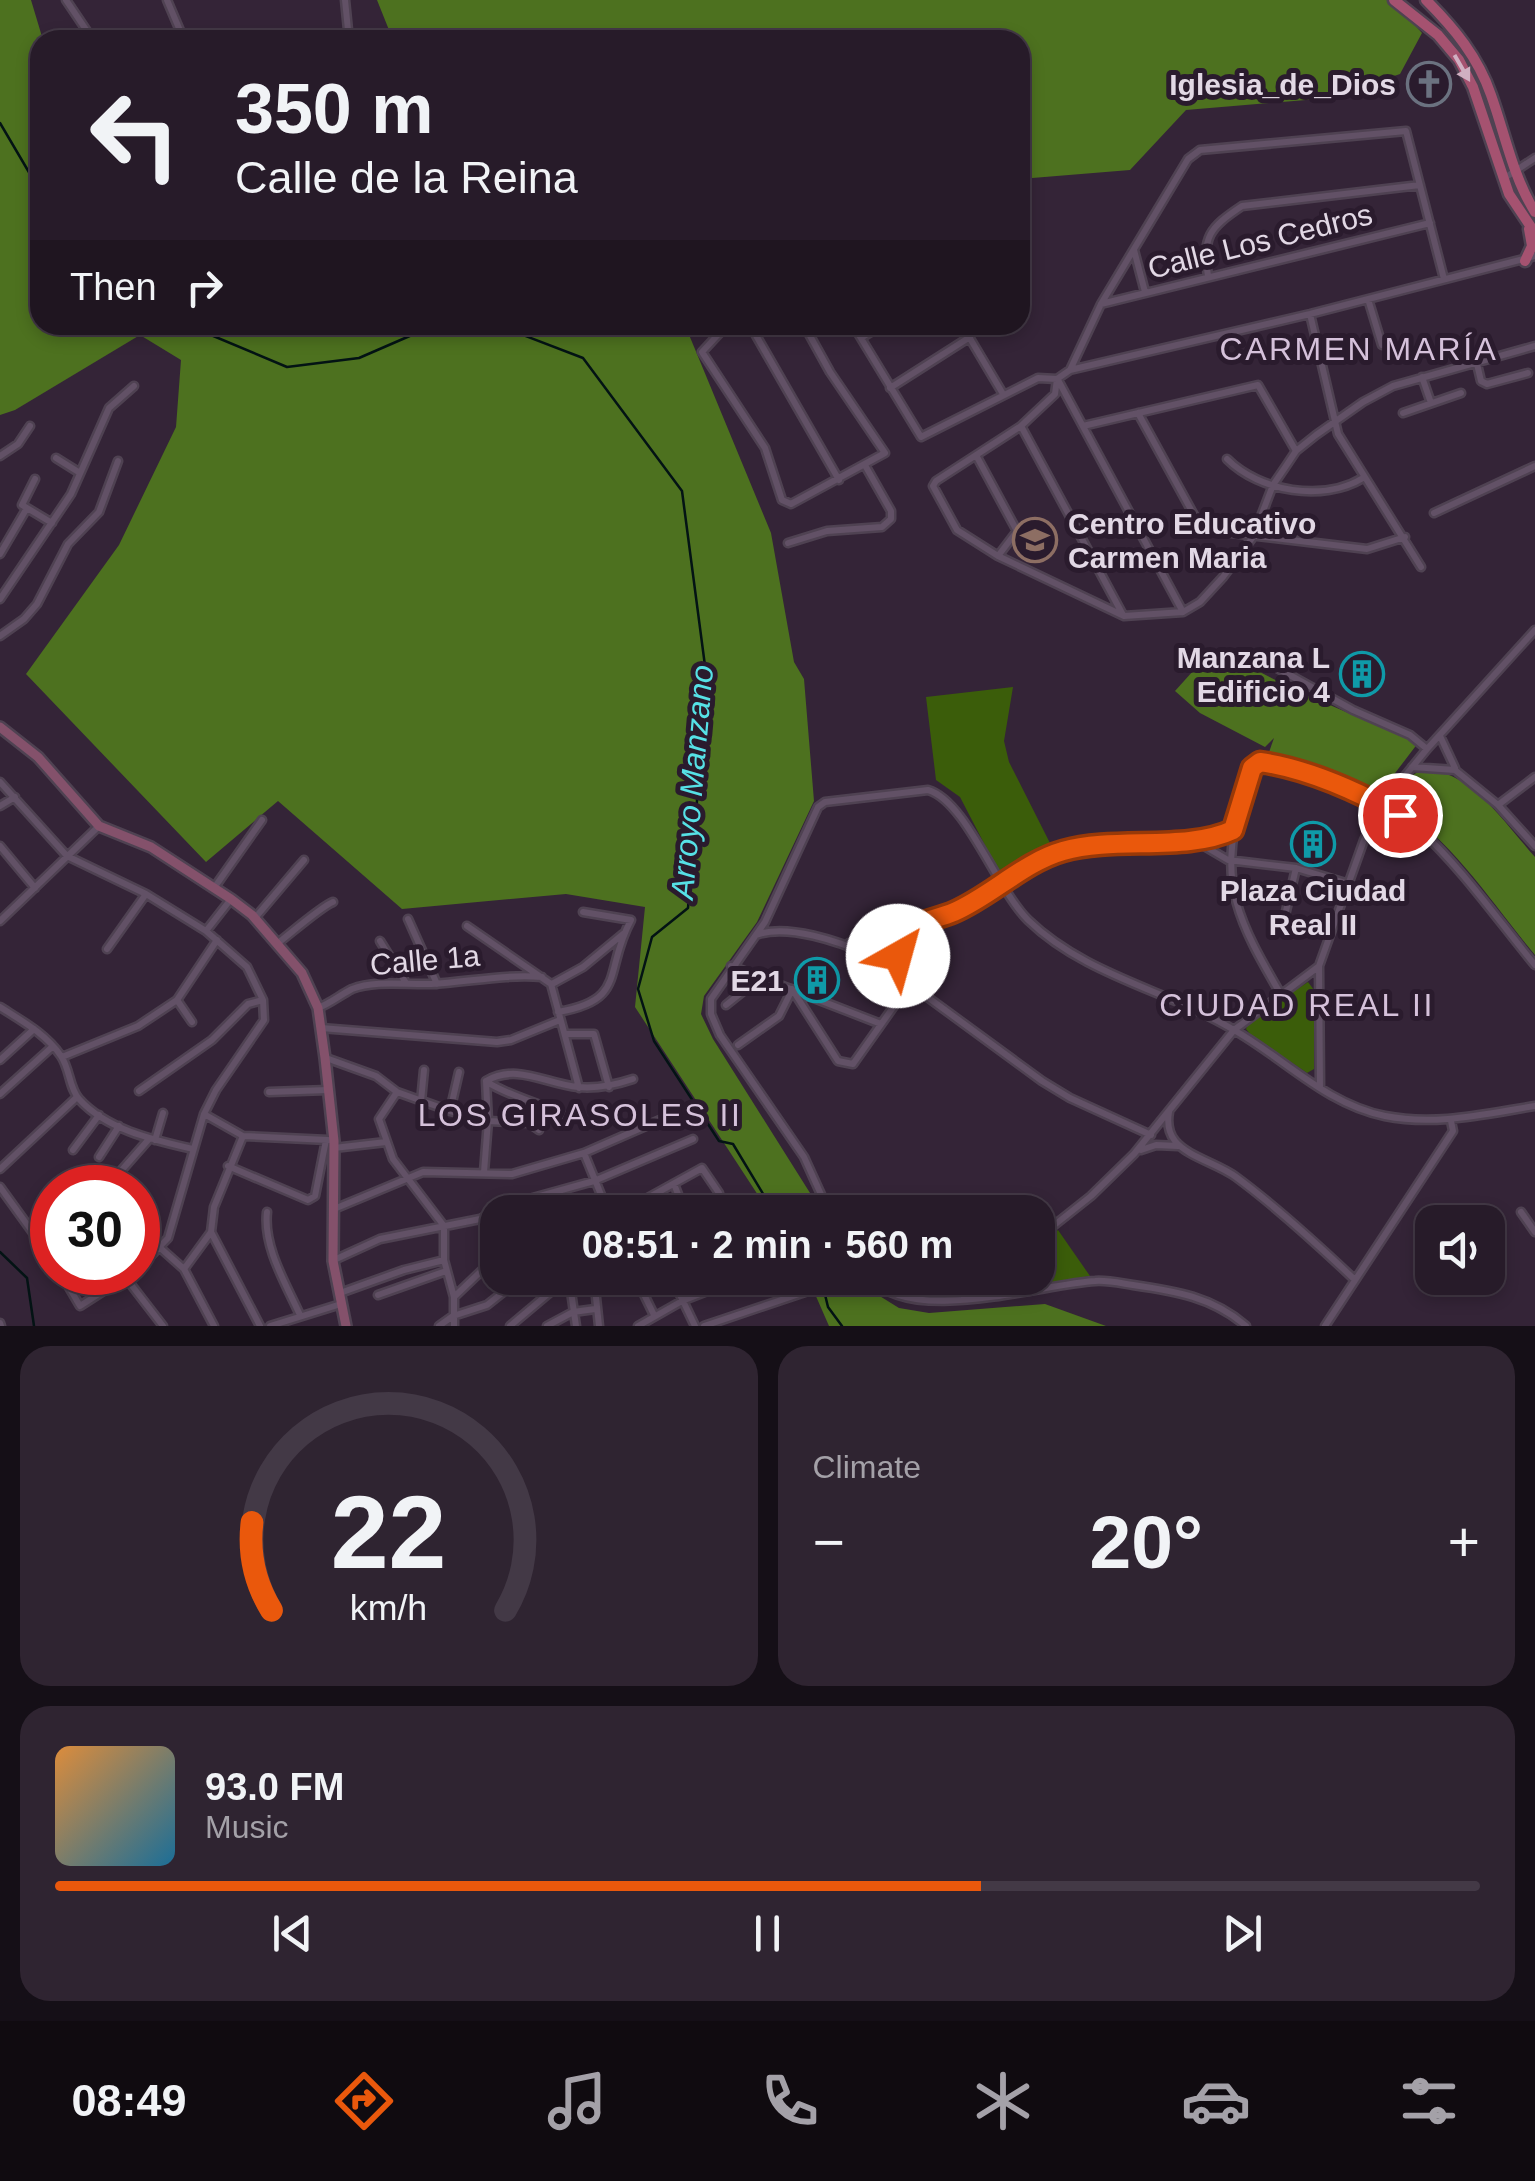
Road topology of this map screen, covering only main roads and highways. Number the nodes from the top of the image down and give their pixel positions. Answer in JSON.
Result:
{"nodes":[{"id":1,"x":1394,"y":0,"type":"edge"},
{"id":2,"x":1426,"y":0,"type":"edge"},
{"id":3,"x":1535,"y":212,"type":"edge"},
{"id":4,"x":1527,"y":223,"type":"junction"},
{"id":5,"x":1535,"y":234,"type":"edge"},
{"id":6,"x":1530,"y":258,"type":"edge"}],
"edges":[{"from":1,"to":4,"type":"main road","one_way":true},
{"from":2,"to":3,"type":"main road"},
{"from":4,"to":5,"type":"main road"},
{"from":4,"to":6,"type":"main road"}]}
